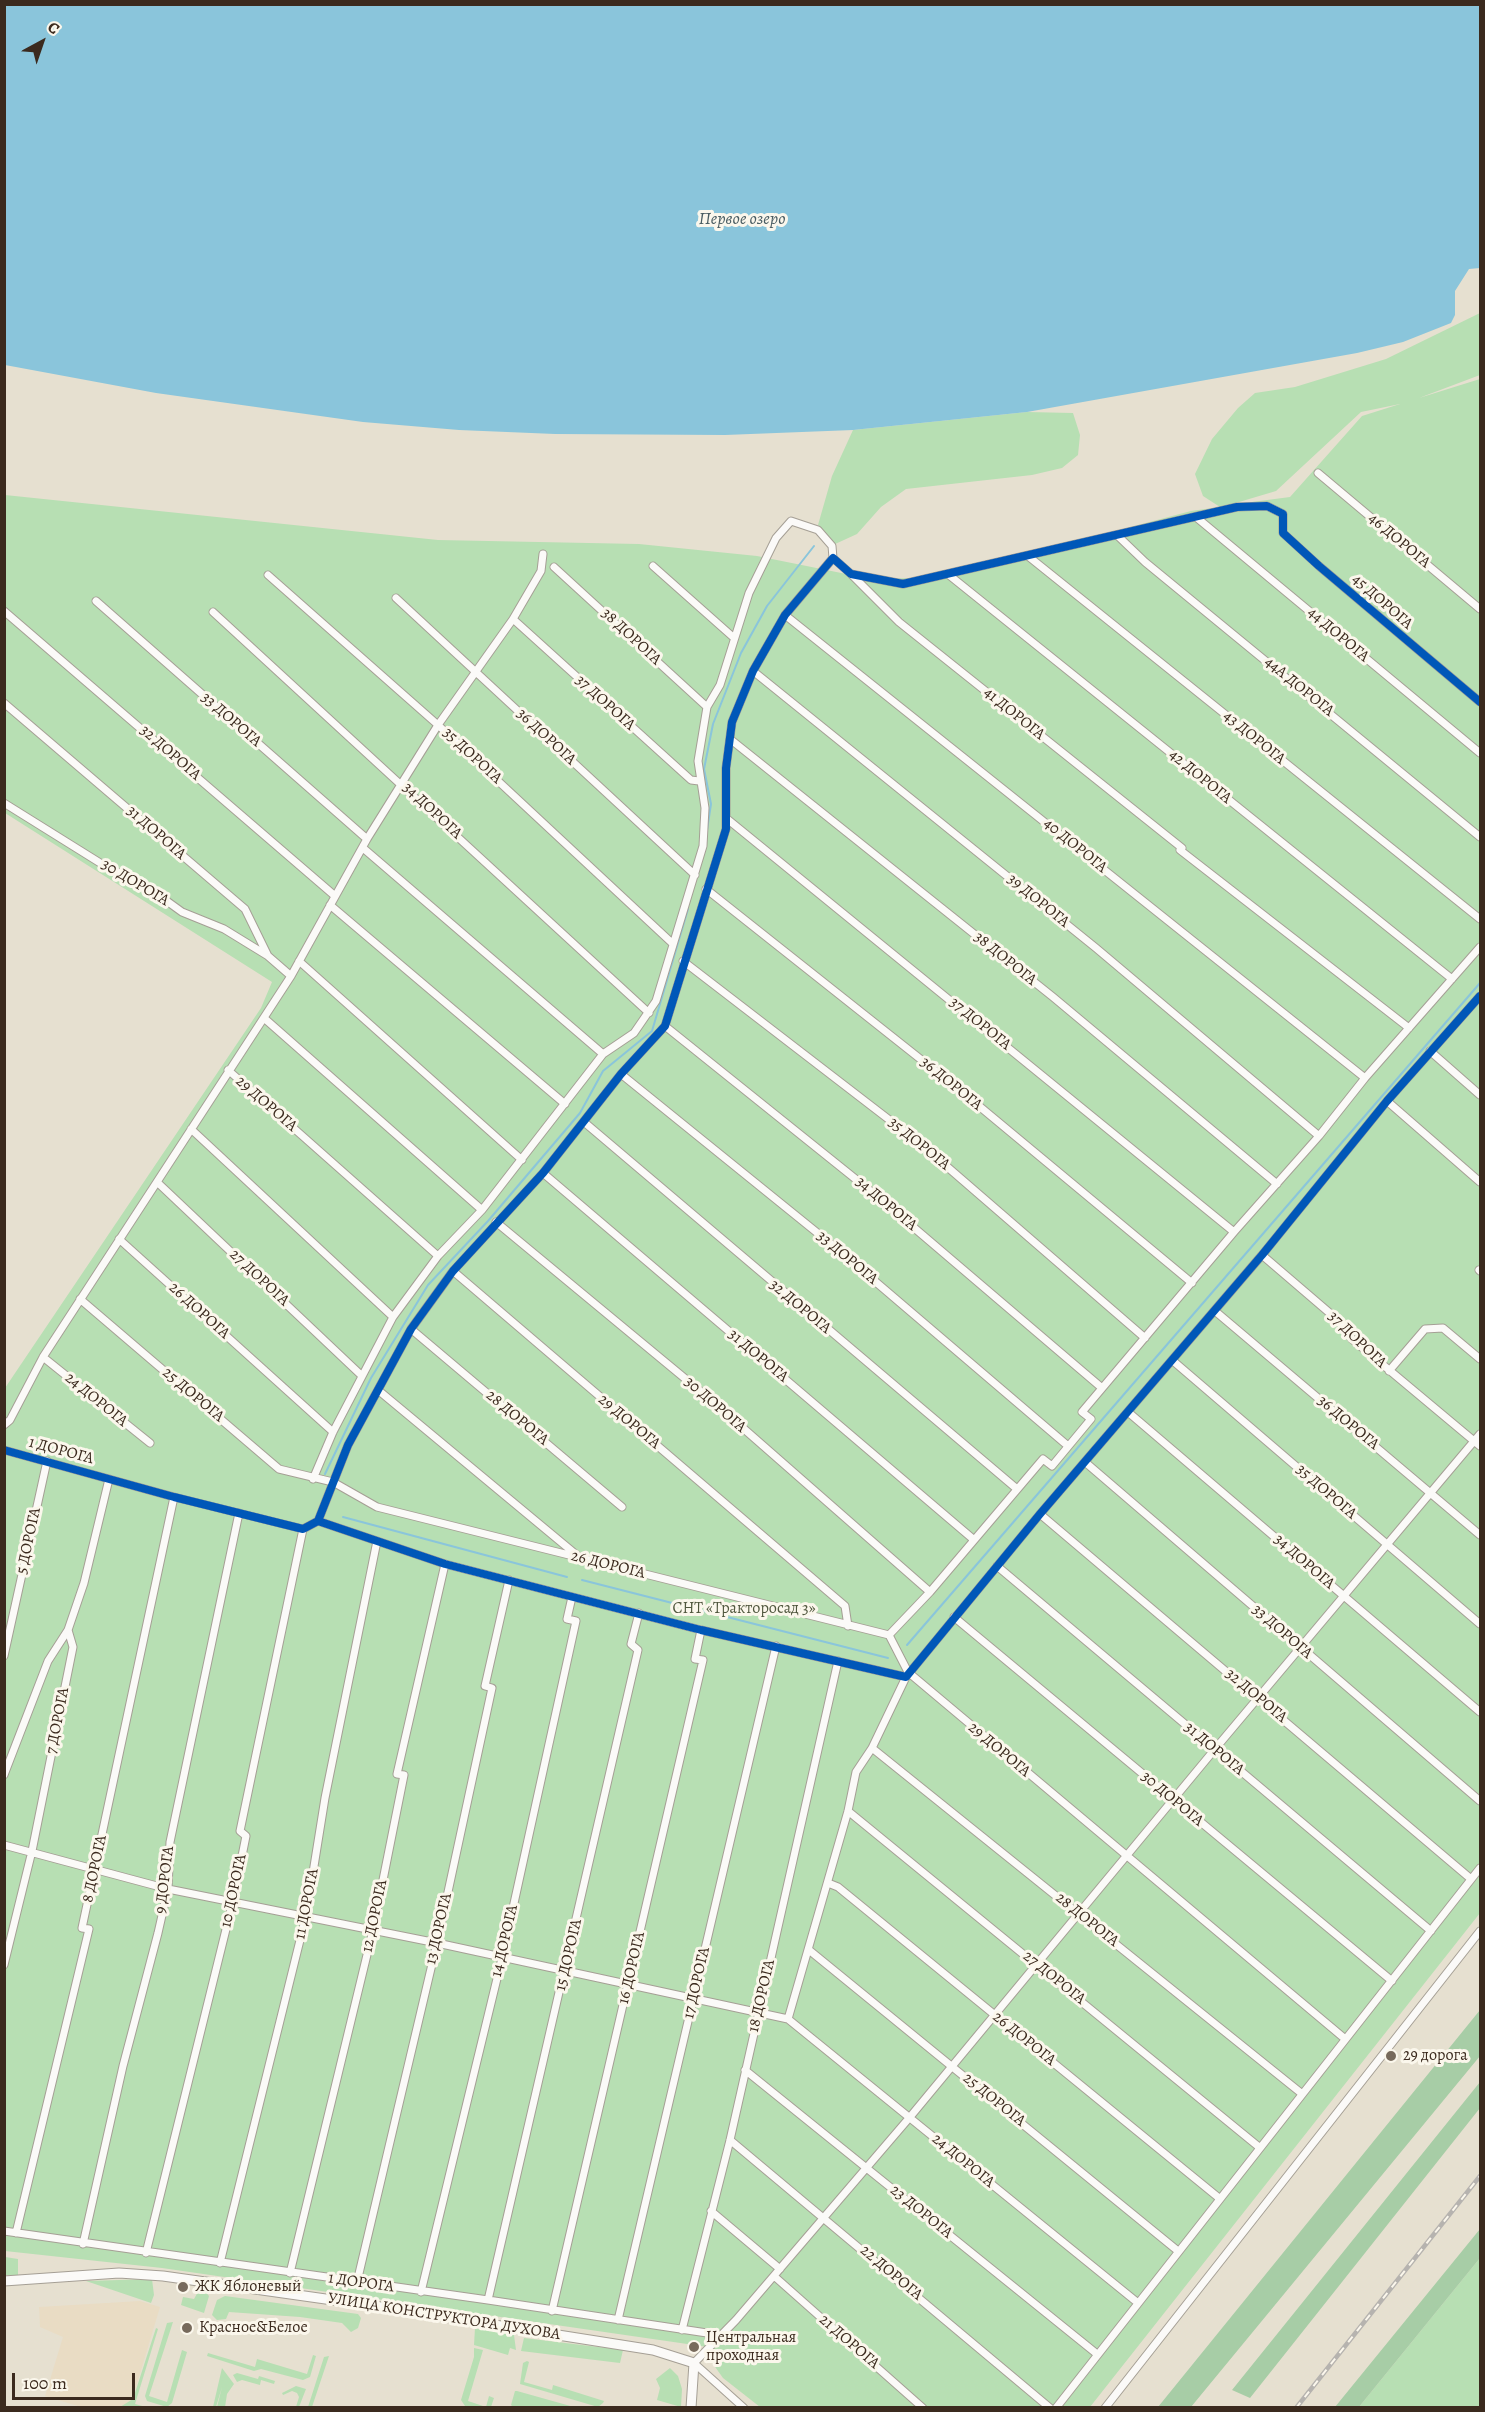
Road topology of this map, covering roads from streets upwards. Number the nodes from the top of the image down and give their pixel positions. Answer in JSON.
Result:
{"nodes":[{"id":1,"x":1318,"y":473,"type":"dead end"},
{"id":2,"x":1196,"y":517,"type":"junction"},
{"id":3,"x":1118,"y":536,"type":"junction"},
{"id":4,"x":543,"y":554,"type":"dead end"},
{"id":5,"x":1028,"y":556,"type":"junction"},
{"id":6,"x":833,"y":558,"type":"junction"},
{"id":7,"x":653,"y":566,"type":"dead end"},
{"id":8,"x":554,"y":567,"type":"dead end"},
{"id":9,"x":851,"y":574,"type":"junction"},
{"id":10,"x":268,"y":575,"type":"dead end"},
{"id":11,"x":949,"y":575,"type":"junction"},
{"id":12,"x":396,"y":598,"type":"dead end"},
{"id":13,"x":96,"y":601,"type":"dead end"},
{"id":14,"x":1480,"y":609,"type":"edge"},
{"id":15,"x":4,"y":611,"type":"edge"},
{"id":16,"x":213,"y":612,"type":"dead end"},
{"id":17,"x":785,"y":615,"type":"junction"},
{"id":18,"x":513,"y":619,"type":"junction"},
{"id":19,"x":734,"y":637,"type":"junction"},
{"id":20,"x":753,"y":671,"type":"junction"},
{"id":21,"x":475,"y":672,"type":"junction"},
{"id":22,"x":4,"y":702,"type":"edge"},
{"id":23,"x":1480,"y":702,"type":"edge"},
{"id":24,"x":707,"y":707,"type":"junction"},
{"id":25,"x":438,"y":725,"type":"junction"},
{"id":26,"x":730,"y":739,"type":"junction"},
{"id":27,"x":1480,"y":753,"type":"edge"},
{"id":28,"x":699,"y":781,"type":"junction"},
{"id":29,"x":403,"y":784,"type":"junction"},
{"id":30,"x":4,"y":803,"type":"edge"},
{"id":31,"x":726,"y":818,"type":"junction"},
{"id":32,"x":1480,"y":837,"type":"edge"},
{"id":33,"x":367,"y":838,"type":"junction"},
{"id":34,"x":363,"y":848,"type":"junction"},
{"id":35,"x":695,"y":875,"type":"junction"},
{"id":36,"x":706,"y":889,"type":"junction"},
{"id":37,"x":335,"y":896,"type":"junction"},
{"id":38,"x":330,"y":905,"type":"junction"},
{"id":39,"x":1480,"y":919,"type":"edge"},
{"id":40,"x":672,"y":943,"type":"junction"},
{"id":41,"x":1480,"y":947,"type":"edge"},
{"id":42,"x":268,"y":956,"type":"junction"},
{"id":43,"x":299,"y":961,"type":"junction"},
{"id":44,"x":683,"y":962,"type":"junction"},
{"id":45,"x":291,"y":976,"type":"junction"},
{"id":46,"x":1452,"y":979,"type":"junction"},
{"id":47,"x":1480,"y":996,"type":"edge"},
{"id":48,"x":1473,"y":1004,"type":"junction"},
{"id":49,"x":1480,"y":1011,"type":"edge"},
{"id":50,"x":649,"y":1013,"type":"junction"},
{"id":51,"x":264,"y":1018,"type":"junction"},
{"id":52,"x":665,"y":1026,"type":"junction"},
{"id":53,"x":1409,"y":1028,"type":"junction"},
{"id":54,"x":1430,"y":1051,"type":"junction"},
{"id":55,"x":603,"y":1054,"type":"junction"},
{"id":56,"x":228,"y":1071,"type":"junction"},
{"id":57,"x":621,"y":1074,"type":"junction"},
{"id":58,"x":1365,"y":1078,"type":"junction"},
{"id":59,"x":1480,"y":1095,"type":"edge"},
{"id":60,"x":1387,"y":1101,"type":"junction"},
{"id":61,"x":565,"y":1104,"type":"junction"},
{"id":62,"x":584,"y":1122,"type":"junction"},
{"id":63,"x":191,"y":1129,"type":"junction"},
{"id":64,"x":1319,"y":1136,"type":"junction"},
{"id":65,"x":522,"y":1160,"type":"junction"},
{"id":66,"x":543,"y":1173,"type":"junction"},
{"id":67,"x":157,"y":1182,"type":"junction"},
{"id":68,"x":1480,"y":1182,"type":"edge"},
{"id":69,"x":1277,"y":1184,"type":"junction"},
{"id":70,"x":483,"y":1210,"type":"junction"},
{"id":71,"x":496,"y":1222,"type":"junction"},
{"id":72,"x":1234,"y":1232,"type":"junction"},
{"id":73,"x":119,"y":1239,"type":"junction"},
{"id":74,"x":1262,"y":1255,"type":"junction"},
{"id":75,"x":438,"y":1256,"type":"junction"},
{"id":76,"x":453,"y":1271,"type":"junction"},
{"id":77,"x":1192,"y":1284,"type":"junction"},
{"id":78,"x":80,"y":1299,"type":"junction"},
{"id":79,"x":1215,"y":1311,"type":"junction"},
{"id":80,"x":393,"y":1317,"type":"junction"},
{"id":81,"x":411,"y":1329,"type":"junction"},
{"id":82,"x":1145,"y":1338,"type":"junction"},
{"id":83,"x":42,"y":1357,"type":"junction"},
{"id":84,"x":1480,"y":1359,"type":"edge"},
{"id":85,"x":1172,"y":1360,"type":"junction"},
{"id":86,"x":1389,"y":1371,"type":"junction"},
{"id":87,"x":362,"y":1375,"type":"junction"},
{"id":88,"x":1102,"y":1388,"type":"junction"},
{"id":89,"x":378,"y":1389,"type":"junction"},
{"id":90,"x":1128,"y":1412,"type":"junction"},
{"id":91,"x":4,"y":1425,"type":"edge"},
{"id":92,"x":333,"y":1432,"type":"junction"},
{"id":93,"x":1480,"y":1434,"type":"edge"},
{"id":94,"x":150,"y":1443,"type":"dead end"},
{"id":95,"x":1478,"y":1444,"type":"edge"},
{"id":96,"x":1068,"y":1446,"type":"junction"},
{"id":97,"x":4,"y":1450,"type":"edge"},
{"id":98,"x":46,"y":1461,"type":"junction"},
{"id":99,"x":1085,"y":1462,"type":"junction"},
{"id":100,"x":110,"y":1479,"type":"junction"},
{"id":101,"x":313,"y":1479,"type":"junction"},
{"id":102,"x":333,"y":1482,"type":"junction"},
{"id":103,"x":1017,"y":1489,"type":"junction"},
{"id":104,"x":1431,"y":1493,"type":"junction"},
{"id":105,"x":174,"y":1497,"type":"junction"},
{"id":106,"x":622,"y":1507,"type":"dead end"},
{"id":107,"x":239,"y":1513,"type":"junction"},
{"id":108,"x":1040,"y":1514,"type":"junction"},
{"id":109,"x":318,"y":1521,"type":"junction"},
{"id":110,"x":303,"y":1529,"type":"junction"},
{"id":111,"x":1480,"y":1535,"type":"edge"},
{"id":112,"x":973,"y":1539,"type":"junction"},
{"id":113,"x":377,"y":1541,"type":"junction"},
{"id":114,"x":1388,"y":1546,"type":"junction"},
{"id":115,"x":581,"y":1559,"type":"junction"},
{"id":116,"x":446,"y":1564,"type":"junction"},
{"id":117,"x":997,"y":1566,"type":"junction"},
{"id":118,"x":509,"y":1580,"type":"junction"},
{"id":119,"x":930,"y":1592,"type":"junction"},
{"id":120,"x":572,"y":1597,"type":"junction"},
{"id":121,"x":1345,"y":1597,"type":"junction"},
{"id":122,"x":639,"y":1613,"type":"junction"},
{"id":123,"x":954,"y":1617,"type":"junction"},
{"id":124,"x":1480,"y":1624,"type":"edge"},
{"id":125,"x":848,"y":1626,"type":"junction"},
{"id":126,"x":68,"y":1630,"type":"junction"},
{"id":127,"x":701,"y":1630,"type":"junction"},
{"id":128,"x":889,"y":1635,"type":"junction"},
{"id":129,"x":776,"y":1646,"type":"junction"},
{"id":130,"x":1302,"y":1648,"type":"junction"},
{"id":131,"x":4,"y":1656,"type":"edge"},
{"id":132,"x":838,"y":1661,"type":"junction"},
{"id":133,"x":907,"y":1675,"type":"junction"},
{"id":134,"x":1258,"y":1698,"type":"junction"},
{"id":135,"x":1480,"y":1712,"type":"edge"},
{"id":136,"x":872,"y":1748,"type":"junction"},
{"id":137,"x":1215,"y":1749,"type":"junction"},
{"id":138,"x":4,"y":1775,"type":"edge"},
{"id":139,"x":1172,"y":1800,"type":"junction"},
{"id":140,"x":1480,"y":1801,"type":"edge"},
{"id":141,"x":848,"y":1811,"type":"junction"},
{"id":142,"x":4,"y":1845,"type":"edge"},
{"id":143,"x":32,"y":1851,"type":"junction"},
{"id":144,"x":1125,"y":1856,"type":"junction"},
{"id":145,"x":96,"y":1868,"type":"junction"},
{"id":146,"x":1480,"y":1868,"type":"edge"},
{"id":147,"x":1471,"y":1880,"type":"junction"},
{"id":148,"x":828,"y":1883,"type":"junction"},
{"id":149,"x":168,"y":1889,"type":"junction"},
{"id":150,"x":233,"y":1901,"type":"junction"},
{"id":151,"x":1078,"y":1913,"type":"junction"},
{"id":152,"x":306,"y":1916,"type":"junction"},
{"id":153,"x":373,"y":1930,"type":"junction"},
{"id":154,"x":1431,"y":1931,"type":"junction"},
{"id":155,"x":1480,"y":1931,"type":"edge"},
{"id":156,"x":437,"y":1943,"type":"junction"},
{"id":157,"x":809,"y":1950,"type":"junction"},
{"id":158,"x":502,"y":1958,"type":"junction"},
{"id":159,"x":1036,"y":1963,"type":"junction"},
{"id":160,"x":4,"y":1965,"type":"edge"},
{"id":161,"x":565,"y":1971,"type":"junction"},
{"id":162,"x":1392,"y":1981,"type":"junction"},
{"id":163,"x":628,"y":1986,"type":"junction"},
{"id":164,"x":693,"y":2000,"type":"junction"},
{"id":165,"x":758,"y":2013,"type":"junction"},
{"id":166,"x":993,"y":2014,"type":"junction"},
{"id":167,"x":788,"y":2019,"type":"junction"},
{"id":168,"x":1344,"y":2038,"type":"junction"},
{"id":169,"x":951,"y":2065,"type":"junction"},
{"id":170,"x":745,"y":2070,"type":"junction"},
{"id":171,"x":1301,"y":2093,"type":"junction"},
{"id":172,"x":910,"y":2117,"type":"junction"},
{"id":173,"x":730,"y":2140,"type":"junction"},
{"id":174,"x":1259,"y":2147,"type":"junction"},
{"id":175,"x":867,"y":2168,"type":"junction"},
{"id":176,"x":1219,"y":2198,"type":"junction"},
{"id":177,"x":711,"y":2211,"type":"junction"},
{"id":178,"x":824,"y":2217,"type":"junction"},
{"id":179,"x":4,"y":2231,"type":"edge"},
{"id":180,"x":16,"y":2233,"type":"junction"},
{"id":181,"x":83,"y":2244,"type":"junction"},
{"id":182,"x":1178,"y":2251,"type":"junction"},
{"id":183,"x":146,"y":2253,"type":"junction"},
{"id":184,"x":220,"y":2263,"type":"junction"},
{"id":185,"x":780,"y":2269,"type":"junction"},
{"id":186,"x":290,"y":2273,"type":"junction"},
{"id":187,"x":774,"y":2276,"type":"junction"},
{"id":188,"x":4,"y":2281,"type":"edge"},
{"id":189,"x":357,"y":2282,"type":"junction"},
{"id":190,"x":421,"y":2292,"type":"junction"},
{"id":191,"x":488,"y":2300,"type":"junction"},
{"id":192,"x":1137,"y":2303,"type":"junction"},
{"id":193,"x":552,"y":2311,"type":"junction"},
{"id":194,"x":618,"y":2320,"type":"junction"},
{"id":195,"x":682,"y":2330,"type":"junction"},
{"id":196,"x":718,"y":2337,"type":"junction"},
{"id":197,"x":1097,"y":2354,"type":"junction"},
{"id":198,"x":694,"y":2362,"type":"junction"},
{"id":199,"x":691,"y":2408,"type":"edge"},
{"id":200,"x":744,"y":2408,"type":"edge"},
{"id":201,"x":923,"y":2408,"type":"edge"},
{"id":202,"x":1050,"y":2408,"type":"edge"},
{"id":203,"x":1056,"y":2408,"type":"edge"},
{"id":204,"x":1105,"y":2408,"type":"edge"}],
"edges":[{"from":1,"to":14,"type":"street","name":"46 ДОРОГА"},
{"from":2,"to":3,"type":"street"},
{"from":2,"to":23,"type":"street","name":"45 ДОРОГА"},
{"from":2,"to":27,"type":"street","name":"44 ДОРОГА"},
{"from":3,"to":5,"type":"street"},
{"from":3,"to":32,"type":"street","name":"44А ДОРОГА"},
{"from":4,"to":18,"type":"street"},
{"from":5,"to":11,"type":"street"},
{"from":5,"to":39,"type":"street","name":"43 ДОРОГА"},
{"from":6,"to":9,"type":"street","name":"41 ДОРОГА"},
{"from":6,"to":17,"type":"street"},
{"from":6,"to":19,"type":"street"},
{"from":7,"to":19,"type":"street"},
{"from":8,"to":24,"type":"street","name":"38 ДОРОГА"},
{"from":9,"to":11,"type":"street"},
{"from":9,"to":53,"type":"street","name":"41 ДОРОГА"},
{"from":10,"to":25,"type":"street","name":"35 ДОРОГА"},
{"from":11,"to":46,"type":"street","name":"42 ДОРОГА"},
{"from":12,"to":21,"type":"street","name":"36 ДОРОГА"},
{"from":13,"to":33,"type":"street","name":"33 ДОРОГА"},
{"from":15,"to":37,"type":"street","name":"32 ДОРОГА"},
{"from":16,"to":29,"type":"street","name":"34 ДОРОГА"},
{"from":17,"to":20,"type":"street"},
{"from":17,"to":58,"type":"street","name":"40 ДОРОГА"},
{"from":18,"to":21,"type":"street"},
{"from":18,"to":28,"type":"street","name":"37 ДОРОГА"},
{"from":19,"to":24,"type":"street"},
{"from":20,"to":26,"type":"street"},
{"from":20,"to":64,"type":"street","name":"39 ДОРОГА"},
{"from":21,"to":25,"type":"street"},
{"from":21,"to":35,"type":"street","name":"36 ДОРОГА"},
{"from":22,"to":42,"type":"street","name":"31 ДОРОГА"},
{"from":24,"to":28,"type":"street"},
{"from":25,"to":29,"type":"street"},
{"from":25,"to":40,"type":"street","name":"35 ДОРОГА"},
{"from":26,"to":31,"type":"street"},
{"from":26,"to":69,"type":"street","name":"38 ДОРОГА"},
{"from":28,"to":35,"type":"street"},
{"from":29,"to":33,"type":"street"},
{"from":29,"to":50,"type":"street","name":"34 ДОРОГА"},
{"from":30,"to":42,"type":"street","name":"30 ДОРОГА"},
{"from":31,"to":36,"type":"street"},
{"from":31,"to":72,"type":"street","name":"37 ДОРОГА"},
{"from":33,"to":34,"type":"street"},
{"from":34,"to":37,"type":"street"},
{"from":34,"to":55,"type":"street"},
{"from":35,"to":40,"type":"street"},
{"from":36,"to":44,"type":"street"},
{"from":36,"to":77,"type":"street","name":"36 ДОРОГА"},
{"from":37,"to":38,"type":"street"},
{"from":38,"to":43,"type":"street"},
{"from":38,"to":61,"type":"street"},
{"from":40,"to":50,"type":"street"},
{"from":41,"to":46,"type":"street"},
{"from":42,"to":45,"type":"street","name":"31 ДОРОГА"},
{"from":43,"to":45,"type":"street"},
{"from":43,"to":65,"type":"street"},
{"from":44,"to":52,"type":"street"},
{"from":44,"to":82,"type":"street","name":"35 ДОРОГА"},
{"from":45,"to":51,"type":"street"},
{"from":46,"to":53,"type":"street"},
{"from":47,"to":48,"type":"street"},
{"from":48,"to":49,"type":"street"},
{"from":48,"to":54,"type":"street"},
{"from":50,"to":55,"type":"street"},
{"from":51,"to":56,"type":"street"},
{"from":51,"to":70,"type":"street"},
{"from":52,"to":57,"type":"street"},
{"from":52,"to":88,"type":"street","name":"34 ДОРОГА"},
{"from":53,"to":58,"type":"street"},
{"from":54,"to":59,"type":"street"},
{"from":54,"to":60,"type":"street"},
{"from":55,"to":61,"type":"street"},
{"from":56,"to":63,"type":"street"},
{"from":56,"to":75,"type":"street","name":"29 ДОРОГА"},
{"from":57,"to":62,"type":"street"},
{"from":57,"to":96,"type":"street","name":"33 ДОРОГА"},
{"from":58,"to":64,"type":"street"},
{"from":60,"to":68,"type":"street"},
{"from":60,"to":74,"type":"street"},
{"from":61,"to":65,"type":"street"},
{"from":62,"to":66,"type":"street"},
{"from":62,"to":103,"type":"street","name":"32 ДОРОГА"},
{"from":63,"to":67,"type":"street"},
{"from":63,"to":80,"type":"street"},
{"from":64,"to":69,"type":"street"},
{"from":65,"to":70,"type":"street"},
{"from":66,"to":71,"type":"street"},
{"from":66,"to":112,"type":"street","name":"31 ДОРОГА"},
{"from":67,"to":73,"type":"street"},
{"from":67,"to":87,"type":"street","name":"27 ДОРОГА"},
{"from":69,"to":72,"type":"street"},
{"from":70,"to":75,"type":"street"},
{"from":71,"to":76,"type":"street"},
{"from":71,"to":119,"type":"street","name":"30 ДОРОГА"},
{"from":72,"to":77,"type":"street"},
{"from":73,"to":78,"type":"street"},
{"from":73,"to":92,"type":"street","name":"26 ДОРОГА"},
{"from":74,"to":79,"type":"street"},
{"from":74,"to":86,"type":"street","name":"37 ДОРОГА"},
{"from":75,"to":80,"type":"street"},
{"from":76,"to":81,"type":"street"},
{"from":76,"to":125,"type":"street","name":"29 ДОРОГА"},
{"from":77,"to":82,"type":"street"},
{"from":78,"to":83,"type":"street"},
{"from":78,"to":101,"type":"street","name":"25 ДОРОГА"},
{"from":79,"to":85,"type":"street"},
{"from":79,"to":104,"type":"street","name":"36 ДОРОГА"},
{"from":80,"to":87,"type":"street"},
{"from":81,"to":89,"type":"street"},
{"from":81,"to":106,"type":"street","name":"28 ДОРОГА"},
{"from":82,"to":88,"type":"street"},
{"from":83,"to":91,"type":"street"},
{"from":83,"to":94,"type":"street","name":"24 ДОРОГА"},
{"from":84,"to":86,"type":"street"},
{"from":85,"to":90,"type":"street"},
{"from":85,"to":114,"type":"street","name":"35 ДОРОГА"},
{"from":86,"to":95,"type":"street","name":"37 ДОРОГА"},
{"from":87,"to":92,"type":"street"},
{"from":88,"to":96,"type":"street"},
{"from":89,"to":102,"type":"street"},
{"from":89,"to":115,"type":"street"},
{"from":90,"to":99,"type":"street"},
{"from":90,"to":121,"type":"street","name":"34 ДОРОГА"},
{"from":92,"to":101,"type":"street"},
{"from":93,"to":95,"type":"street"},
{"from":95,"to":104,"type":"street"},
{"from":96,"to":103,"type":"street"},
{"from":97,"to":98,"type":"street","name":"1 ДОРОГА"},
{"from":98,"to":100,"type":"street","name":"1 ДОРОГА"},
{"from":98,"to":131,"type":"street","name":"5 ДОРОГА"},
{"from":99,"to":108,"type":"street"},
{"from":99,"to":130,"type":"street","name":"33 ДОРОГА"},
{"from":100,"to":105,"type":"street","name":"1 ДОРОГА"},
{"from":100,"to":126,"type":"street","name":"7 ДОРОГА"},
{"from":101,"to":102,"type":"street","name":"25 ДОРОГА"},
{"from":102,"to":109,"type":"street"},
{"from":102,"to":115,"type":"street","name":"26 ДОРОГА"},
{"from":103,"to":112,"type":"street"},
{"from":104,"to":111,"type":"street","name":"36 ДОРОГА"},
{"from":104,"to":114,"type":"street"},
{"from":105,"to":107,"type":"street","name":"1 ДОРОГА"},
{"from":105,"to":145,"type":"street","name":"8 ДОРОГА"},
{"from":107,"to":110,"type":"street","name":"1 ДОРОГА"},
{"from":107,"to":149,"type":"street","name":"9 ДОРОГА"},
{"from":108,"to":117,"type":"street"},
{"from":108,"to":134,"type":"street","name":"32 ДОРОГА"},
{"from":109,"to":110,"type":"street"},
{"from":109,"to":113,"type":"street"},
{"from":110,"to":150,"type":"street","name":"10 ДОРОГА"},
{"from":112,"to":119,"type":"street"},
{"from":113,"to":116,"type":"street"},
{"from":113,"to":152,"type":"street","name":"11 ДОРОГА"},
{"from":114,"to":121,"type":"street"},
{"from":114,"to":124,"type":"street","name":"35 ДОРОГА"},
{"from":115,"to":125,"type":"street","name":"26 ДОРОГА"},
{"from":116,"to":118,"type":"street"},
{"from":116,"to":153,"type":"street","name":"12 ДОРОГА"},
{"from":117,"to":123,"type":"street"},
{"from":117,"to":137,"type":"street","name":"31 ДОРОГА"},
{"from":118,"to":120,"type":"street"},
{"from":118,"to":156,"type":"street","name":"13 ДОРОГА"},
{"from":119,"to":128,"type":"street"},
{"from":120,"to":122,"type":"street"},
{"from":120,"to":158,"type":"street","name":"14 ДОРОГА"},
{"from":121,"to":130,"type":"street"},
{"from":121,"to":135,"type":"street","name":"34 ДОРОГА"},
{"from":122,"to":127,"type":"street"},
{"from":122,"to":161,"type":"street","name":"15 ДОРОГА"},
{"from":123,"to":133,"type":"street"},
{"from":123,"to":139,"type":"street","name":"30 ДОРОГА"},
{"from":125,"to":128,"type":"street","name":"26 ДОРОГА"},
{"from":126,"to":138,"type":"street"},
{"from":126,"to":143,"type":"street","name":"7 ДОРОГА"},
{"from":127,"to":129,"type":"street"},
{"from":127,"to":163,"type":"street","name":"16 ДОРОГА"},
{"from":128,"to":133,"type":"street","name":"29 ДОРОГА"},
{"from":129,"to":132,"type":"street"},
{"from":129,"to":164,"type":"street","name":"17 ДОРОГА"},
{"from":130,"to":134,"type":"street"},
{"from":130,"to":140,"type":"street","name":"33 ДОРОГА"},
{"from":132,"to":133,"type":"street"},
{"from":132,"to":165,"type":"street","name":"18 ДОРОГА"},
{"from":133,"to":136,"type":"street"},
{"from":133,"to":144,"type":"street","name":"29 ДОРОГА"},
{"from":134,"to":137,"type":"street"},
{"from":134,"to":147,"type":"street","name":"32 ДОРОГА"},
{"from":136,"to":141,"type":"street"},
{"from":136,"to":151,"type":"street","name":"28 ДОРОГА"},
{"from":137,"to":139,"type":"street"},
{"from":137,"to":154,"type":"street","name":"31 ДОРОГА"},
{"from":139,"to":144,"type":"street"},
{"from":139,"to":162,"type":"street","name":"30 ДОРОГА"},
{"from":141,"to":148,"type":"street"},
{"from":141,"to":159,"type":"street","name":"27 ДОРОГА"},
{"from":142,"to":143,"type":"street"},
{"from":143,"to":145,"type":"street"},
{"from":143,"to":160,"type":"street","name":"7 ДОРОГА"},
{"from":144,"to":151,"type":"street"},
{"from":144,"to":168,"type":"street","name":"29 ДОРОГА"},
{"from":145,"to":149,"type":"street"},
{"from":145,"to":180,"type":"street","name":"8 ДОРОГА"},
{"from":146,"to":147,"type":"street"},
{"from":147,"to":154,"type":"street"},
{"from":148,"to":157,"type":"street"},
{"from":148,"to":166,"type":"street","name":"26 ДОРОГА"},
{"from":149,"to":150,"type":"street"},
{"from":149,"to":181,"type":"street","name":"9 ДОРОГА"},
{"from":150,"to":152,"type":"street"},
{"from":150,"to":183,"type":"street","name":"10 ДОРОГА"},
{"from":151,"to":159,"type":"street"},
{"from":151,"to":171,"type":"street","name":"28 ДОРОГА"},
{"from":152,"to":153,"type":"street"},
{"from":152,"to":184,"type":"street","name":"11 ДОРОГА"},
{"from":153,"to":156,"type":"street"},
{"from":153,"to":186,"type":"street","name":"12 ДОРОГА"},
{"from":154,"to":162,"type":"street"},
{"from":155,"to":204,"type":"street"},
{"from":156,"to":158,"type":"street"},
{"from":156,"to":189,"type":"street","name":"13 ДОРОГА"},
{"from":157,"to":167,"type":"street"},
{"from":157,"to":169,"type":"street","name":"25 ДОРОГА"},
{"from":158,"to":161,"type":"street"},
{"from":158,"to":190,"type":"street","name":"14 ДОРОГА"},
{"from":159,"to":166,"type":"street"},
{"from":159,"to":174,"type":"street","name":"27 ДОРОГА"},
{"from":161,"to":163,"type":"street"},
{"from":161,"to":191,"type":"street","name":"15 ДОРОГА"},
{"from":162,"to":168,"type":"street"},
{"from":163,"to":164,"type":"street"},
{"from":163,"to":193,"type":"street","name":"16 ДОРОГА"},
{"from":164,"to":165,"type":"street"},
{"from":164,"to":194,"type":"street","name":"17 ДОРОГА"},
{"from":165,"to":167,"type":"street"},
{"from":165,"to":170,"type":"street","name":"18 ДОРОГА"},
{"from":166,"to":169,"type":"street"},
{"from":166,"to":176,"type":"street","name":"26 ДОРОГА"},
{"from":167,"to":172,"type":"street","name":"24 ДОРОГА"},
{"from":168,"to":171,"type":"street"},
{"from":169,"to":172,"type":"street"},
{"from":169,"to":182,"type":"street","name":"25 ДОРОГА"},
{"from":170,"to":173,"type":"street","name":"18 ДОРОГА"},
{"from":170,"to":175,"type":"street","name":"23 ДОРОГА"},
{"from":171,"to":174,"type":"street"},
{"from":172,"to":175,"type":"street"},
{"from":172,"to":192,"type":"street","name":"24 ДОРОГА"},
{"from":173,"to":177,"type":"street","name":"18 ДОРОГА"},
{"from":173,"to":178,"type":"street","name":"22 ДОРОГА"},
{"from":174,"to":176,"type":"street"},
{"from":175,"to":178,"type":"street"},
{"from":175,"to":197,"type":"street","name":"23 ДОРОГА"},
{"from":176,"to":182,"type":"street"},
{"from":177,"to":185,"type":"street"},
{"from":177,"to":195,"type":"street","name":"18 ДОРОГА"},
{"from":178,"to":185,"type":"street"},
{"from":178,"to":202,"type":"street","name":"22 ДОРОГА"},
{"from":179,"to":180,"type":"street","name":"1 ДОРОГА"},
{"from":180,"to":181,"type":"street","name":"1 ДОРОГА"},
{"from":181,"to":183,"type":"street","name":"1 ДОРОГА"},
{"from":182,"to":192,"type":"street"},
{"from":183,"to":184,"type":"street","name":"1 ДОРОГА"},
{"from":184,"to":186,"type":"street","name":"1 ДОРОГА"},
{"from":185,"to":187,"type":"street"},
{"from":186,"to":189,"type":"street","name":"1 ДОРОГА"},
{"from":187,"to":196,"type":"street"},
{"from":187,"to":201,"type":"street","name":"21 ДОРОГА"},
{"from":188,"to":198,"type":"street","name":"УЛИЦА КОНСТРУКТОРА ДУХОВА"},
{"from":189,"to":190,"type":"street","name":"1 ДОРОГА"},
{"from":190,"to":191,"type":"street","name":"1 ДОРОГА"},
{"from":191,"to":193,"type":"street","name":"1 ДОРОГА"},
{"from":192,"to":197,"type":"street"},
{"from":193,"to":194,"type":"street","name":"1 ДОРОГА"},
{"from":194,"to":195,"type":"street","name":"1 ДОРОГА"},
{"from":195,"to":196,"type":"street","name":"1 ДОРОГА"},
{"from":196,"to":198,"type":"street"},
{"from":197,"to":203,"type":"street"},
{"from":198,"to":199,"type":"street"},
{"from":198,"to":200,"type":"street"}]}
